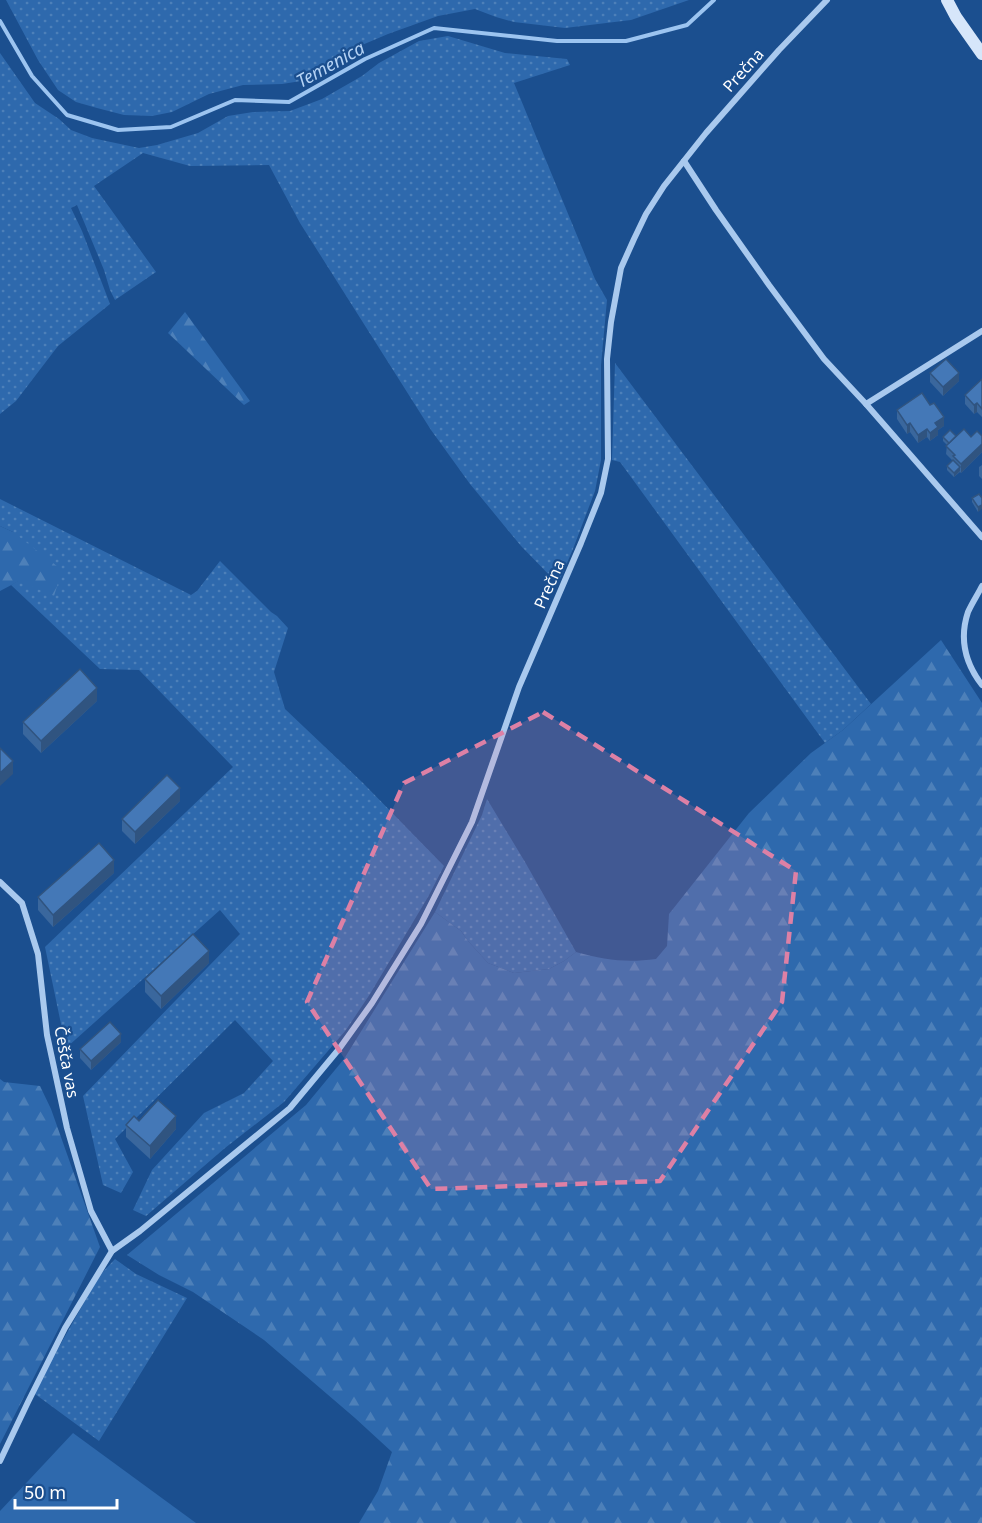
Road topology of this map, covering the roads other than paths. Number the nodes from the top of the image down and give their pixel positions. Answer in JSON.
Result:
{"nodes":[{"id":1,"x":827,"y":0,"type":"edge"},
{"id":2,"x":948,"y":0,"type":"edge"},
{"id":3,"x":982,"y":54,"type":"edge"},
{"id":4,"x":684,"y":161,"type":"junction"},
{"id":5,"x":981,"y":334,"type":"edge"},
{"id":6,"x":866,"y":404,"type":"junction"},
{"id":7,"x":982,"y":537,"type":"edge"},
{"id":8,"x":982,"y":586,"type":"edge"},
{"id":9,"x":982,"y":685,"type":"edge"},
{"id":10,"x":0,"y":882,"type":"edge"},
{"id":11,"x":112,"y":1251,"type":"junction"},
{"id":12,"x":0,"y":1461,"type":"edge"}],
"edges":[{"from":1,"to":4,"type":"street","name":"Prečna"},
{"from":2,"to":3,"type":"street"},
{"from":4,"to":6,"type":"street"},
{"from":4,"to":11,"type":"street","name":"Prečna"},
{"from":5,"to":6,"type":"street"},
{"from":6,"to":7,"type":"street"},
{"from":8,"to":9,"type":"street"},
{"from":10,"to":11,"type":"street","name":"Češča vas"},
{"from":11,"to":12,"type":"street"}]}
